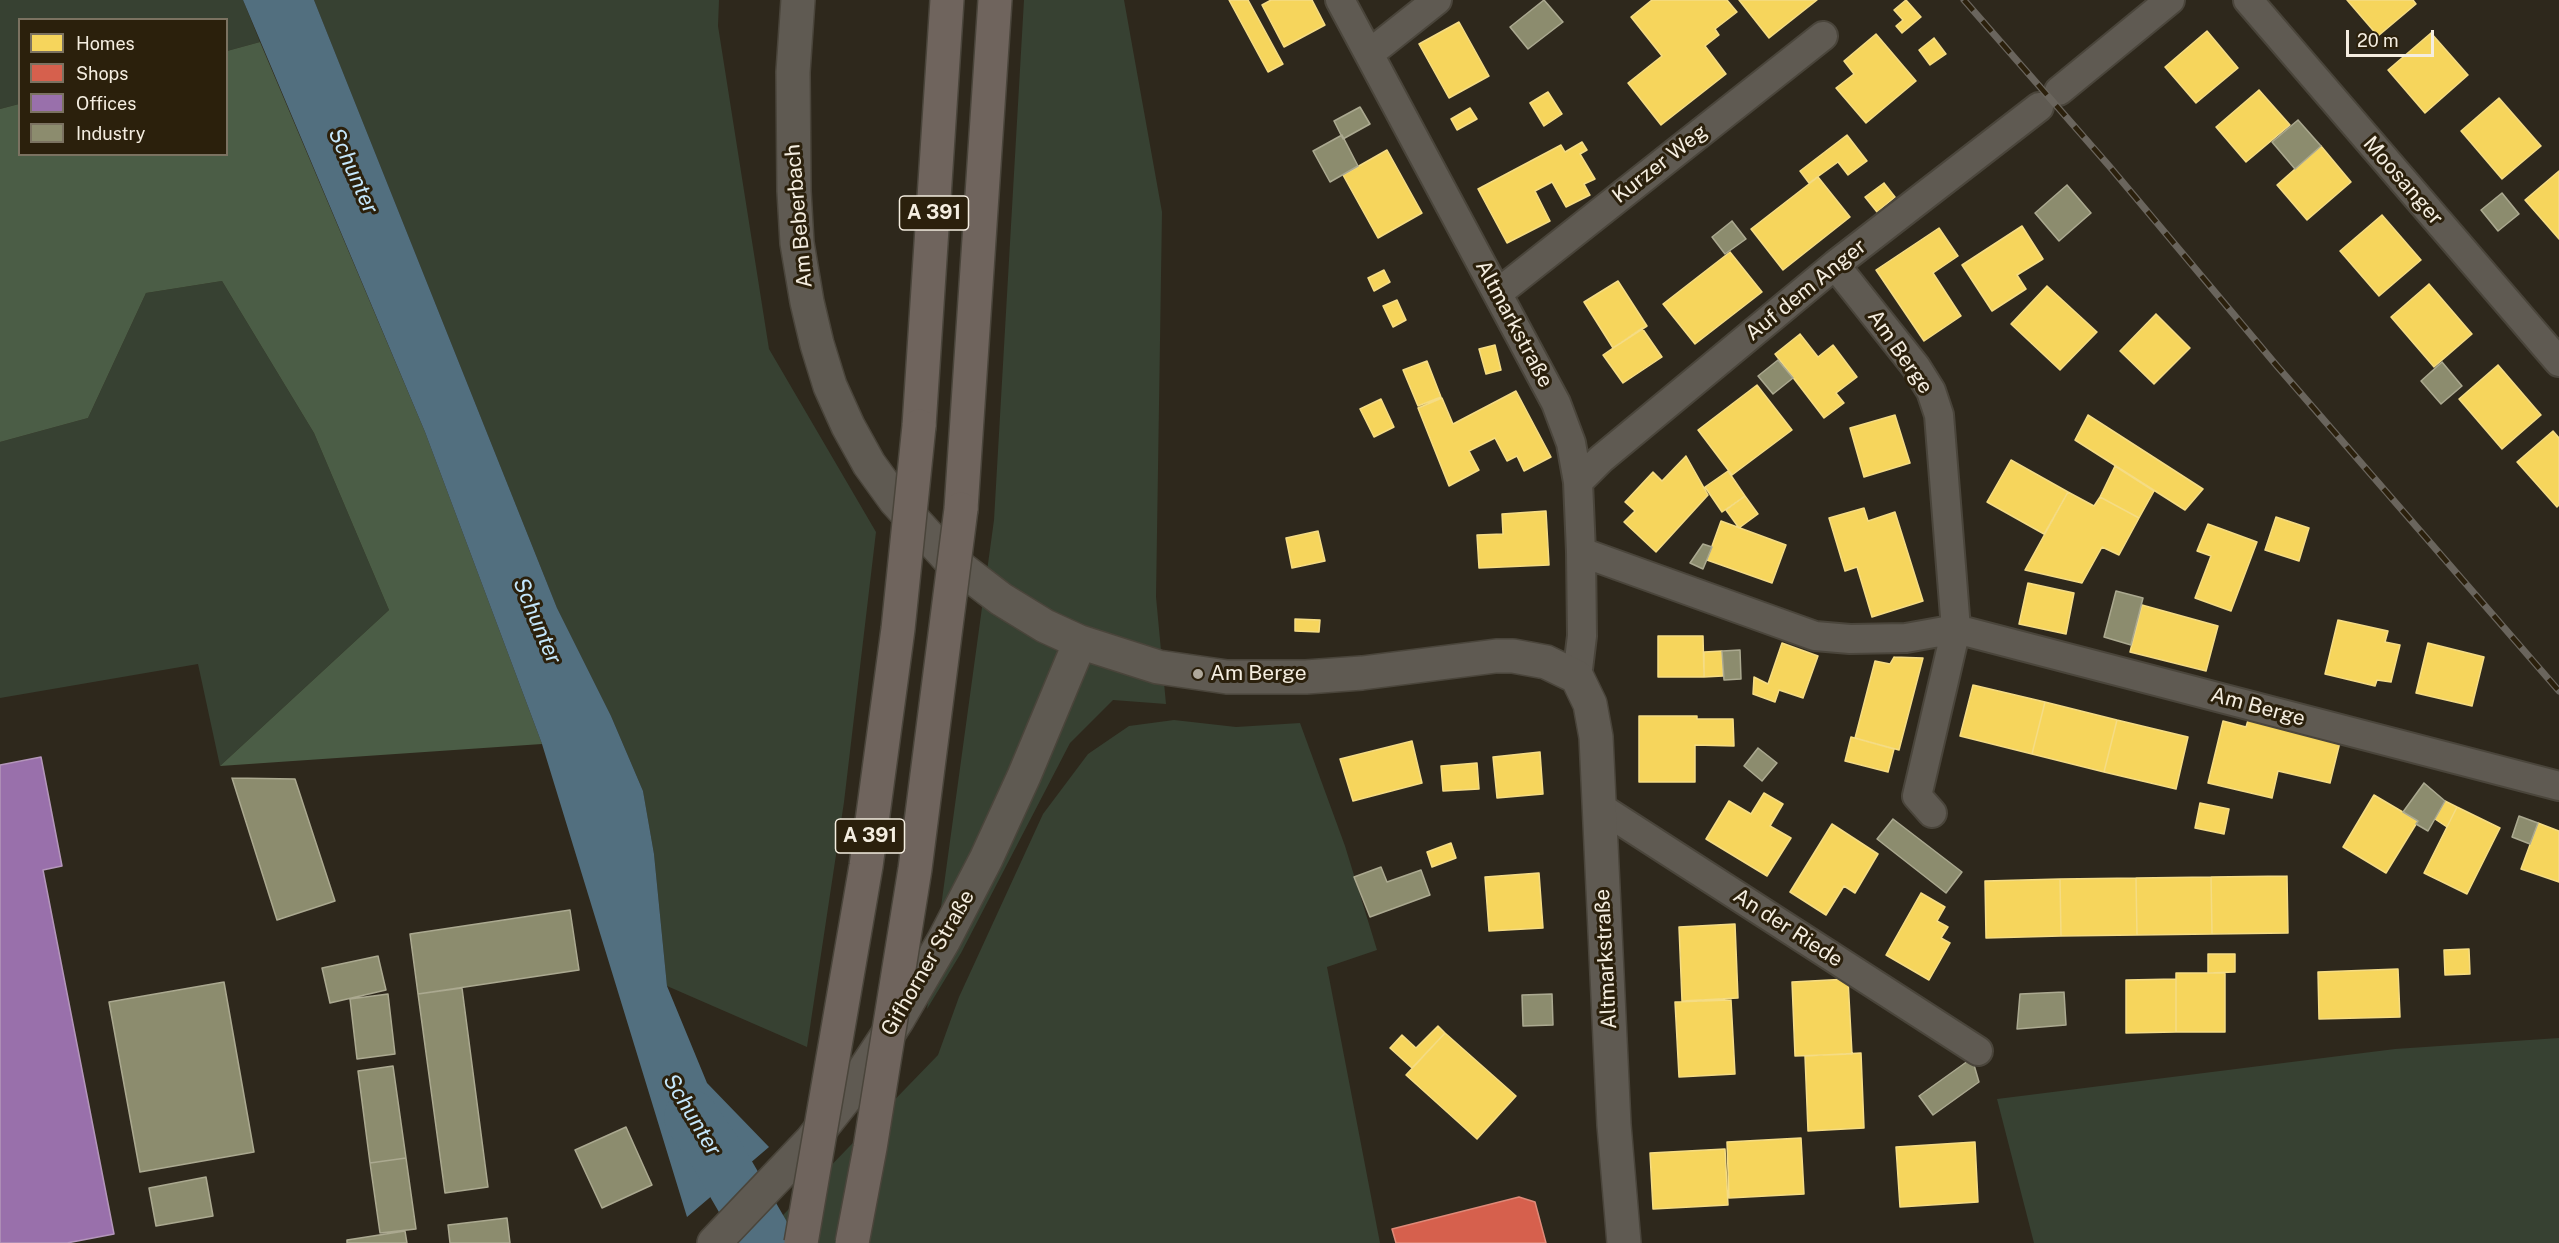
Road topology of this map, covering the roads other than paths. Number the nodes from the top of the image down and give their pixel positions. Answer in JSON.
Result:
{"nodes":[{"id":1,"x":798,"y":0,"type":"edge"},
{"id":2,"x":947,"y":0,"type":"edge"},
{"id":3,"x":995,"y":0,"type":"edge"},
{"id":4,"x":1340,"y":0,"type":"edge"},
{"id":5,"x":1437,"y":0,"type":"edge"},
{"id":6,"x":2170,"y":0,"type":"edge"},
{"id":7,"x":2248,"y":0,"type":"edge"},
{"id":8,"x":1823,"y":36,"type":"dead end"},
{"id":9,"x":1369,"y":54,"type":"junction"},
{"id":10,"x":1835,"y":265,"type":"junction"},
{"id":11,"x":1497,"y":292,"type":"junction"},
{"id":12,"x":2559,"y":362,"type":"edge"},
{"id":13,"x":1578,"y":482,"type":"junction"},
{"id":14,"x":1581,"y":552,"type":"junction"},
{"id":15,"x":1956,"y":629,"type":"junction"},
{"id":16,"x":1080,"y":642,"type":"junction"},
{"id":17,"x":1577,"y":677,"type":"junction"},
{"id":18,"x":2559,"y":786,"type":"edge"},
{"id":19,"x":1598,"y":806,"type":"junction"},
{"id":20,"x":1932,"y":813,"type":"dead end"},
{"id":21,"x":1978,"y":1051,"type":"dead end"},
{"id":22,"x":714,"y":1243,"type":"edge"},
{"id":23,"x":801,"y":1243,"type":"edge"},
{"id":24,"x":852,"y":1243,"type":"edge"},
{"id":25,"x":1624,"y":1243,"type":"edge"}],
"edges":[{"from":1,"to":16,"type":"main road","name":"Am Beberbach"},
{"from":2,"to":23,"type":"highway","number":"A 391","bridge":true},
{"from":3,"to":24,"type":"highway","number":"A 391","bridge":true},
{"from":4,"to":9,"type":"street","name":"Altmarkstraße"},
{"from":5,"to":9,"type":"street"},
{"from":6,"to":10,"type":"street","name":"Auf dem Anger"},
{"from":7,"to":12,"type":"street","name":"Moosanger"},
{"from":8,"to":11,"type":"street","name":"Kurzer Weg"},
{"from":9,"to":11,"type":"street","name":"Altmarkstraße"},
{"from":10,"to":13,"type":"street","name":"Auf dem Anger"},
{"from":10,"to":15,"type":"street","name":"Am Berge"},
{"from":11,"to":13,"type":"street","name":"Altmarkstraße"},
{"from":13,"to":14,"type":"street","name":"Altmarkstraße"},
{"from":14,"to":15,"type":"street","name":"Am Berge"},
{"from":14,"to":17,"type":"street","name":"Altmarkstraße"},
{"from":15,"to":18,"type":"street","name":"Am Berge"},
{"from":15,"to":20,"type":"street","name":"Am Berge"},
{"from":16,"to":17,"type":"main road"},
{"from":16,"to":22,"type":"main road","name":"Gifhorner Straße","bridge":true},
{"from":17,"to":19,"type":"main road","name":"Altmarkstraße"},
{"from":19,"to":21,"type":"street","name":"An der Riede"},
{"from":19,"to":25,"type":"main road","name":"Altmarkstraße"}]}
